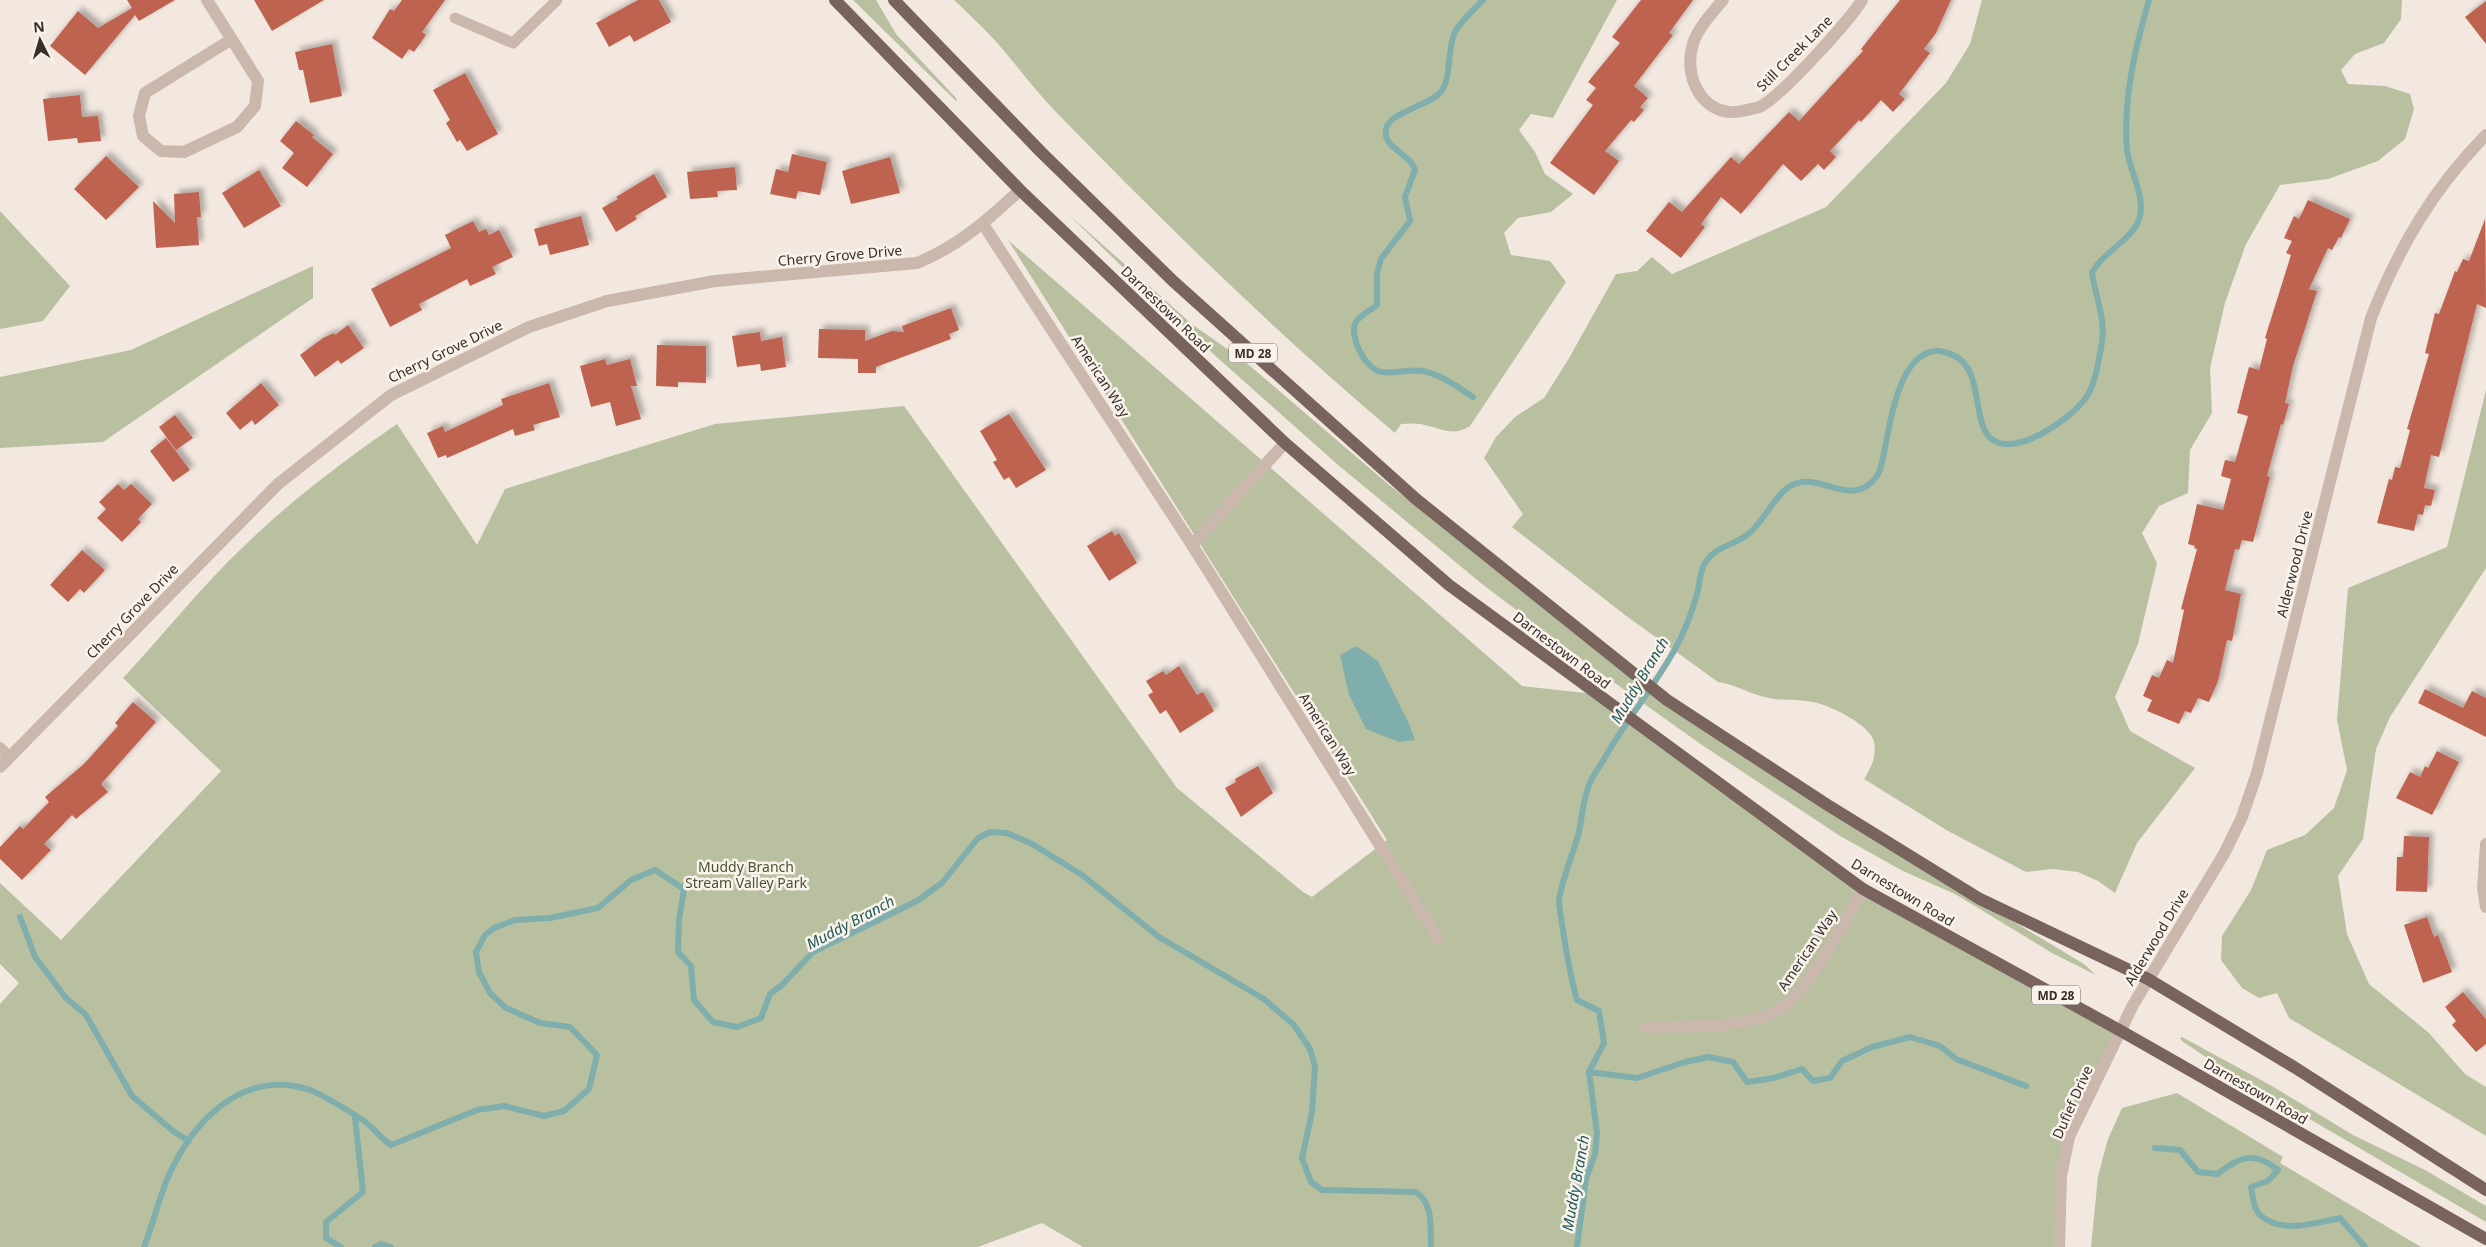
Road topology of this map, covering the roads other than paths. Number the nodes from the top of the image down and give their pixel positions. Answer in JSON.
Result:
{"nodes":[{"id":1,"x":208,"y":0,"type":"edge"},
{"id":2,"x":557,"y":0,"type":"edge"},
{"id":3,"x":835,"y":0,"type":"edge"},
{"id":4,"x":894,"y":0,"type":"edge"},
{"id":5,"x":1723,"y":0,"type":"edge"},
{"id":6,"x":1862,"y":0,"type":"edge"},
{"id":7,"x":455,"y":18,"type":"dead end"},
{"id":8,"x":232,"y":39,"type":"junction"},
{"id":9,"x":2486,"y":135,"type":"edge"},
{"id":10,"x":1020,"y":190,"type":"junction"},
{"id":11,"x":984,"y":224,"type":"junction"},
{"id":12,"x":1284,"y":443,"type":"junction"},
{"id":13,"x":1192,"y":545,"type":"junction"},
{"id":14,"x":0,"y":748,"type":"edge"},
{"id":15,"x":9,"y":757,"type":"junction"},
{"id":16,"x":0,"y":767,"type":"edge"},
{"id":17,"x":2486,"y":844,"type":"edge"},
{"id":18,"x":1863,"y":889,"type":"junction"},
{"id":19,"x":2486,"y":907,"type":"edge"},
{"id":20,"x":1438,"y":938,"type":"dead end"},
{"id":21,"x":2148,"y":979,"type":"junction"},
{"id":22,"x":2133,"y":1005,"type":"joint"},
{"id":23,"x":1646,"y":1027,"type":"dead end"},
{"id":24,"x":2121,"y":1031,"type":"junction"},
{"id":25,"x":2486,"y":1190,"type":"edge"},
{"id":26,"x":2486,"y":1239,"type":"edge"},
{"id":27,"x":2059,"y":1247,"type":"edge"}],
"edges":[{"from":1,"to":8,"type":"street"},
{"from":2,"to":7,"type":"lane"},
{"from":3,"to":10,"type":"main road","name":"Darnestown Road","number":"MD 28"},
{"from":4,"to":21,"type":"main road","name":"Darnestown Road","number":"MD 28"},
{"from":5,"to":6,"type":"street","name":"Still Creek Lane"},
{"from":8,"to":8,"type":"street"},
{"from":9,"to":21,"type":"street","name":"Alderwood Drive"},
{"from":10,"to":11,"type":"street","name":"Cherry Grove Drive"},
{"from":10,"to":12,"type":"main road","name":"Darnestown Road","number":"MD 28"},
{"from":11,"to":13,"type":"street","name":"American Way"},
{"from":11,"to":15,"type":"street","name":"Cherry Grove Drive"},
{"from":12,"to":13,"type":"street"},
{"from":12,"to":18,"type":"main road","name":"Darnestown Road","number":"MD 28"},
{"from":13,"to":20,"type":"street","name":"American Way"},
{"from":14,"to":15,"type":"street"},
{"from":15,"to":16,"type":"street","name":"Cherry Grove Drive"},
{"from":17,"to":19,"type":"street"},
{"from":18,"to":23,"type":"street","name":"American Way"},
{"from":18,"to":24,"type":"main road","name":"Darnestown Road","number":"MD 28"},
{"from":21,"to":22,"type":"street","name":"Alderwood Drive"},
{"from":21,"to":25,"type":"main road","name":"Darnestown Road","number":"MD 28"},
{"from":22,"to":24,"type":"street","name":"Dufief Drive"},
{"from":24,"to":26,"type":"main road","name":"Darnestown Road","number":"MD 28"},
{"from":24,"to":27,"type":"street","name":"Dufief Drive"}]}
